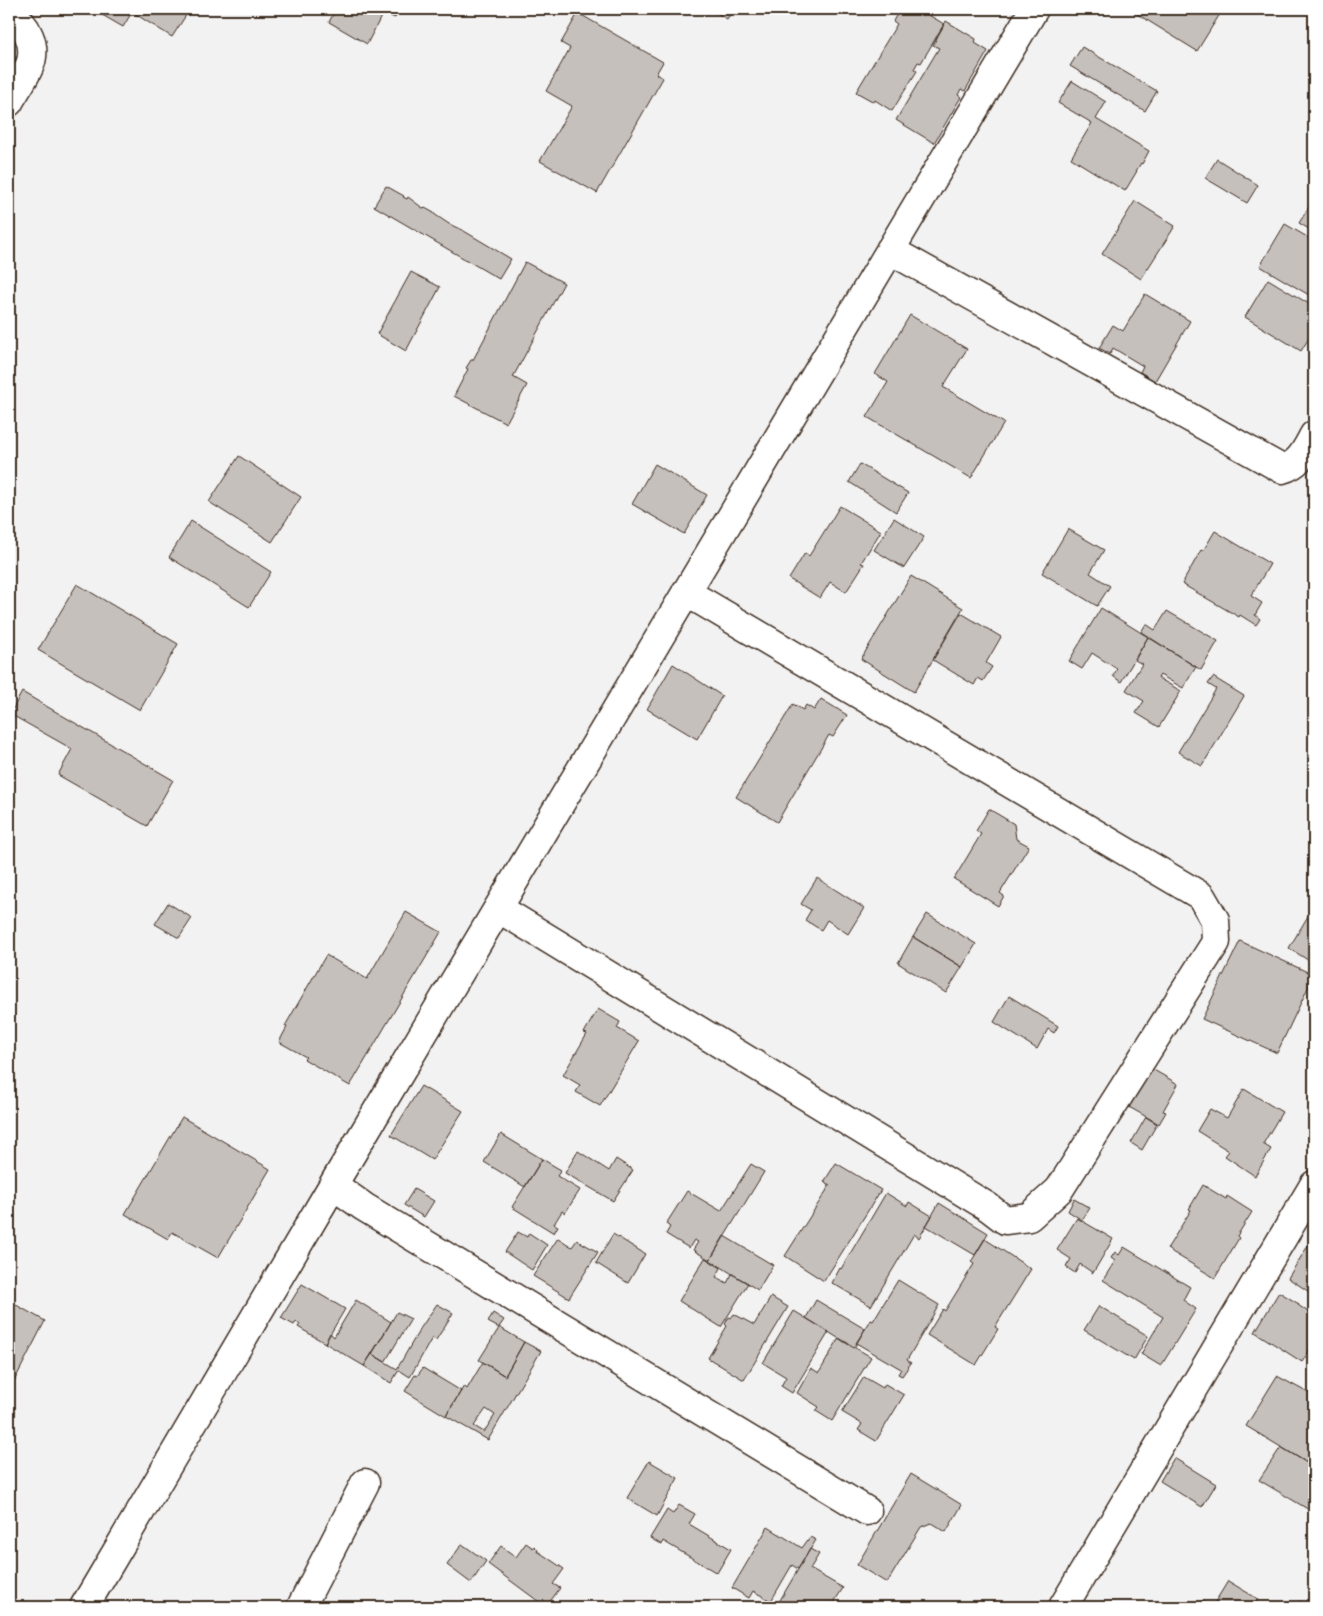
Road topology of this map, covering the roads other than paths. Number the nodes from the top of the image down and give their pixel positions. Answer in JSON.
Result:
{"nodes":[{"id":1,"x":1034,"y":9,"type":"edge"},
{"id":2,"x":16,"y":19,"type":"edge"},
{"id":3,"x":9,"y":102,"type":"edge"},
{"id":4,"x":890,"y":250,"type":"junction"},
{"id":5,"x":1314,"y":435,"type":"edge"},
{"id":6,"x":686,"y":592,"type":"junction"},
{"id":7,"x":498,"y":908,"type":"junction"},
{"id":8,"x":333,"y":1185,"type":"junction"},
{"id":9,"x":1314,"y":1185,"type":"edge"},
{"id":10,"x":365,"y":1483,"type":"dead end"},
{"id":11,"x":867,"y":1511,"type":"dead end"},
{"id":12,"x":84,"y":1607,"type":"edge"},
{"id":13,"x":301,"y":1607,"type":"edge"},
{"id":14,"x":1063,"y":1607,"type":"edge"}],
"edges":[{"from":1,"to":4,"type":"street"},
{"from":2,"to":3,"type":"street"},
{"from":4,"to":5,"type":"street"},
{"from":4,"to":6,"type":"street"},
{"from":6,"to":7,"type":"street"},
{"from":6,"to":7,"type":"street"},
{"from":7,"to":8,"type":"street"},
{"from":8,"to":11,"type":"street"},
{"from":8,"to":12,"type":"street"},
{"from":9,"to":14,"type":"street"},
{"from":10,"to":13,"type":"street"}]}
